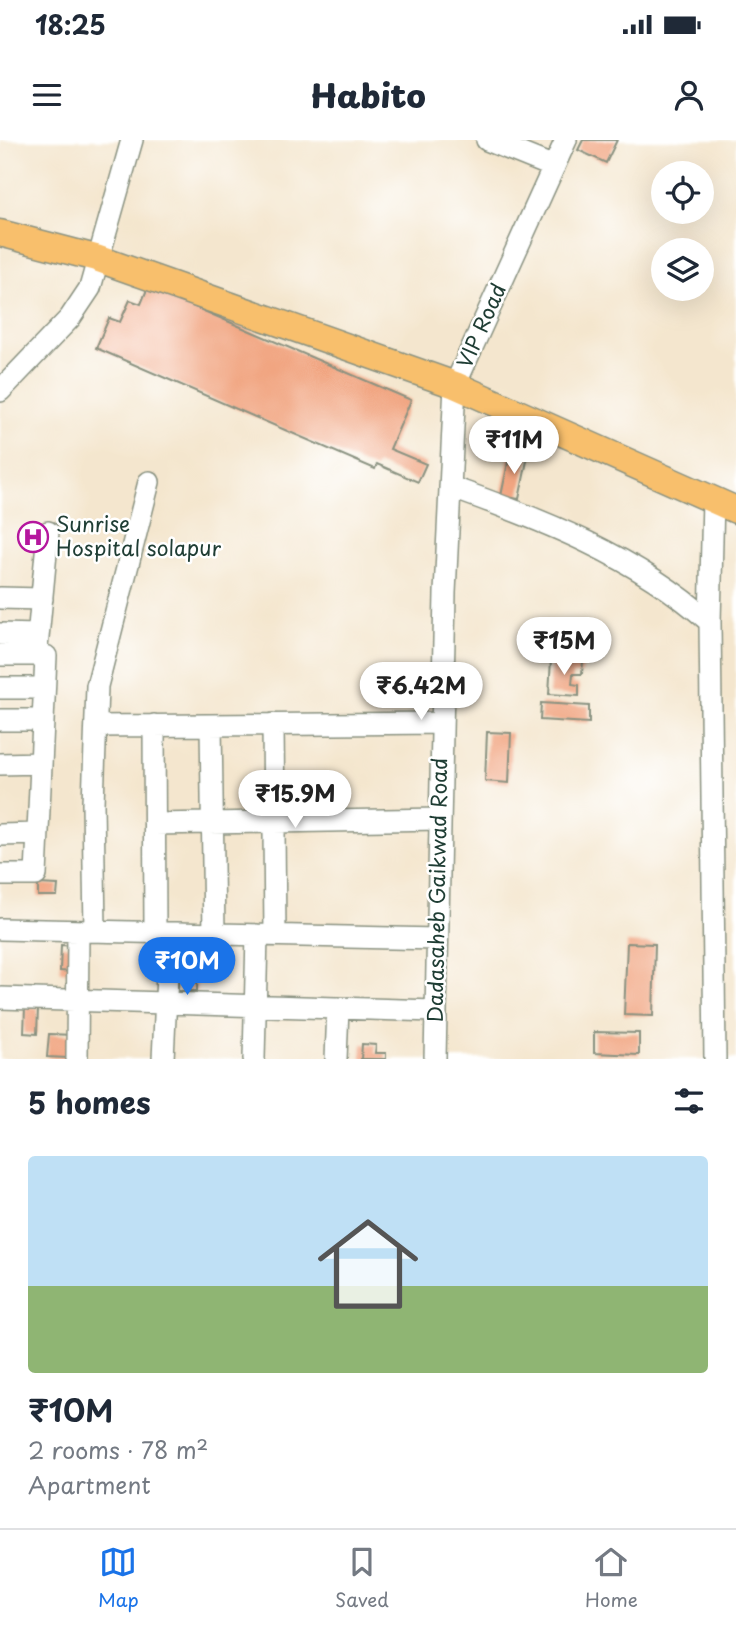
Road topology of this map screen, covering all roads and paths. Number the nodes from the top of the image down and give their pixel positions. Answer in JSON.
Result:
{"nodes":[{"id":1,"x":132,"y":140,"type":"edge"},
{"id":2,"x":487,"y":140,"type":"edge"},
{"id":3,"x":566,"y":140,"type":"edge"},
{"id":4,"x":554,"y":167,"type":"junction"},
{"id":5,"x":0,"y":233,"type":"edge"},
{"id":6,"x":96,"y":258,"type":"junction"},
{"id":7,"x":455,"y":386,"type":"junction"},
{"id":8,"x":0,"y":391,"type":"edge"},
{"id":9,"x":149,"y":482,"type":"dead end"},
{"id":10,"x":450,"y":487,"type":"junction"},
{"id":11,"x":724,"y":504,"type":"edge"},
{"id":12,"x":48,"y":532,"type":"dead end"},
{"id":13,"x":0,"y":598,"type":"edge"},
{"id":14,"x":42,"y":599,"type":"junction"},
{"id":15,"x":710,"y":622,"type":"junction"},
{"id":16,"x":0,"y":634,"type":"edge"},
{"id":17,"x":39,"y":645,"type":"junction"},
{"id":18,"x":0,"y":654,"type":"edge"},
{"id":19,"x":0,"y":688,"type":"edge"},
{"id":20,"x":44,"y":688,"type":"junction"},
{"id":21,"x":0,"y":720,"type":"edge"},
{"id":22,"x":43,"y":720,"type":"junction"},
{"id":23,"x":442,"y":723,"type":"junction"},
{"id":24,"x":273,"y":724,"type":"junction"},
{"id":25,"x":211,"y":725,"type":"junction"},
{"id":26,"x":97,"y":726,"type":"junction"},
{"id":27,"x":153,"y":726,"type":"junction"},
{"id":28,"x":41,"y":763,"type":"junction"},
{"id":29,"x":0,"y":764,"type":"edge"},
{"id":30,"x":440,"y":819,"type":"junction"},
{"id":31,"x":274,"y":822,"type":"junction"},
{"id":32,"x":212,"y":823,"type":"junction"},
{"id":33,"x":155,"y":824,"type":"junction"},
{"id":34,"x":37,"y":834,"type":"junction"},
{"id":35,"x":0,"y":835,"type":"edge"},
{"id":36,"x":0,"y":875,"type":"edge"},
{"id":37,"x":0,"y":929,"type":"edge"},
{"id":38,"x":87,"y":931,"type":"junction"},
{"id":39,"x":162,"y":933,"type":"junction"},
{"id":40,"x":214,"y":934,"type":"junction"},
{"id":41,"x":266,"y":935,"type":"junction"},
{"id":42,"x":437,"y":939,"type":"junction"},
{"id":43,"x":0,"y":998,"type":"edge"},
{"id":44,"x":78,"y":1000,"type":"junction"},
{"id":45,"x":166,"y":1002,"type":"junction"},
{"id":46,"x":257,"y":1005,"type":"junction"},
{"id":47,"x":338,"y":1008,"type":"junction"},
{"id":48,"x":435,"y":1011,"type":"junction"},
{"id":49,"x":77,"y":1059,"type":"edge"},
{"id":50,"x":163,"y":1059,"type":"edge"},
{"id":51,"x":254,"y":1059,"type":"edge"},
{"id":52,"x":336,"y":1059,"type":"edge"},
{"id":53,"x":435,"y":1059,"type":"edge"},
{"id":54,"x":715,"y":1059,"type":"edge"}],
"edges":[{"from":1,"to":6,"type":"street"},
{"from":2,"to":4,"type":"street"},
{"from":3,"to":4,"type":"street","name":"VIP Road"},
{"from":4,"to":7,"type":"street","name":"VIP Road"},
{"from":5,"to":6,"type":"main road"},
{"from":6,"to":7,"type":"main road"},
{"from":6,"to":8,"type":"street"},
{"from":7,"to":10,"type":"street","name":"Dadasaheb Gaikwad Road"},
{"from":7,"to":11,"type":"main road","name":"VIP Road"},
{"from":9,"to":26,"type":"street"},
{"from":10,"to":15,"type":"street"},
{"from":10,"to":23,"type":"street","name":"Dadasaheb Gaikwad Road"},
{"from":11,"to":15,"type":"street"},
{"from":12,"to":14,"type":"street"},
{"from":13,"to":14,"type":"street"},
{"from":14,"to":17,"type":"street"},
{"from":15,"to":54,"type":"street"},
{"from":16,"to":17,"type":"street"},
{"from":17,"to":18,"type":"street"},
{"from":17,"to":20,"type":"street"},
{"from":19,"to":20,"type":"street"},
{"from":20,"to":22,"type":"street"},
{"from":21,"to":22,"type":"street"},
{"from":22,"to":28,"type":"street"},
{"from":23,"to":24,"type":"street"},
{"from":23,"to":30,"type":"street","name":"Dadasaheb Gaikwad Road"},
{"from":24,"to":25,"type":"street"},
{"from":24,"to":31,"type":"street"},
{"from":25,"to":27,"type":"street"},
{"from":25,"to":32,"type":"street"},
{"from":26,"to":27,"type":"street"},
{"from":26,"to":38,"type":"street"},
{"from":27,"to":33,"type":"street"},
{"from":28,"to":29,"type":"street"},
{"from":28,"to":34,"type":"street"},
{"from":30,"to":31,"type":"street"},
{"from":30,"to":42,"type":"street","name":"Dadasaheb Gaikwad Road"},
{"from":31,"to":32,"type":"street"},
{"from":31,"to":41,"type":"street"},
{"from":32,"to":33,"type":"street"},
{"from":32,"to":40,"type":"street"},
{"from":33,"to":39,"type":"street"},
{"from":34,"to":35,"type":"street"},
{"from":34,"to":36,"type":"street"},
{"from":37,"to":38,"type":"street"},
{"from":38,"to":39,"type":"street"},
{"from":38,"to":44,"type":"street"},
{"from":39,"to":40,"type":"street"},
{"from":39,"to":45,"type":"street"},
{"from":40,"to":41,"type":"street"},
{"from":41,"to":42,"type":"street"},
{"from":41,"to":46,"type":"street"},
{"from":42,"to":48,"type":"street","name":"Dadasaheb Gaikwad Road"},
{"from":43,"to":44,"type":"street"},
{"from":44,"to":45,"type":"street"},
{"from":44,"to":49,"type":"street"},
{"from":45,"to":46,"type":"street"},
{"from":45,"to":50,"type":"street"},
{"from":46,"to":47,"type":"street"},
{"from":46,"to":51,"type":"street"},
{"from":47,"to":48,"type":"street"},
{"from":47,"to":52,"type":"street"},
{"from":48,"to":53,"type":"street","name":"Dadasaheb Gaikwad Road"}]}
